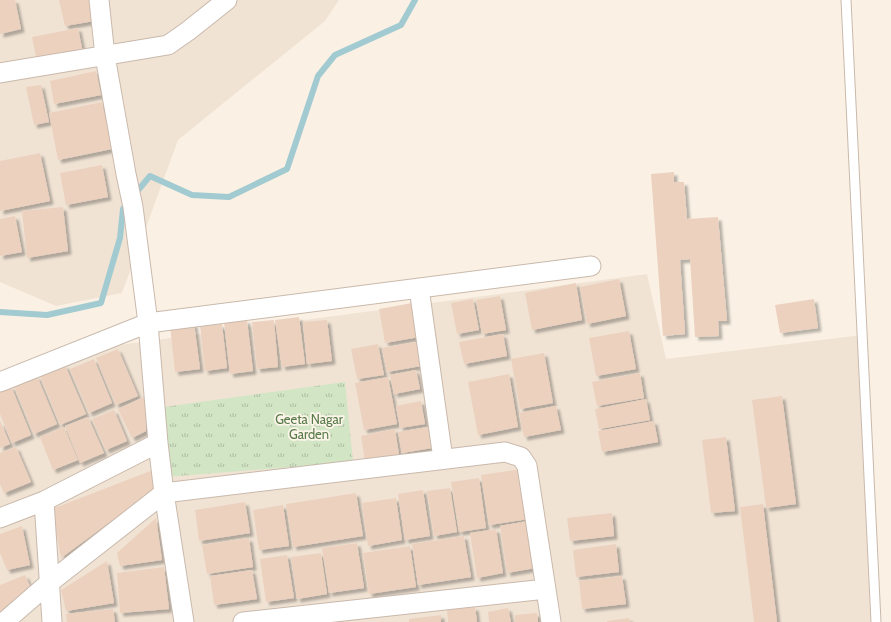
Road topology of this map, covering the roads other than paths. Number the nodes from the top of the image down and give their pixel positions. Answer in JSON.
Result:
{"nodes":[{"id":1,"x":99,"y":0,"type":"edge"},
{"id":2,"x":227,"y":0,"type":"edge"},
{"id":3,"x":846,"y":0,"type":"edge"},
{"id":4,"x":105,"y":56,"type":"junction"},
{"id":5,"x":0,"y":73,"type":"edge"},
{"id":6,"x":591,"y":266,"type":"dead end"},
{"id":7,"x":419,"y":288,"type":"junction"},
{"id":8,"x":148,"y":324,"type":"junction"},
{"id":9,"x":0,"y":382,"type":"edge"},
{"id":10,"x":158,"y":443,"type":"junction"},
{"id":11,"x":443,"y":459,"type":"junction"},
{"id":12,"x":164,"y":493,"type":"junction"},
{"id":13,"x":44,"y":501,"type":"junction"},
{"id":14,"x":0,"y":518,"type":"edge"},
{"id":15,"x":49,"y":583,"type":"junction"},
{"id":16,"x":546,"y":589,"type":"junction"},
{"id":17,"x":308,"y":618,"type":"edge"},
{"id":18,"x":4,"y":622,"type":"edge"},
{"id":19,"x":52,"y":622,"type":"edge"},
{"id":20,"x":184,"y":622,"type":"edge"},
{"id":21,"x":243,"y":622,"type":"edge"},
{"id":22,"x":551,"y":622,"type":"edge"},
{"id":23,"x":876,"y":622,"type":"edge"}],
"edges":[{"from":1,"to":4,"type":"street"},
{"from":2,"to":4,"type":"street"},
{"from":3,"to":23,"type":"lane"},
{"from":4,"to":5,"type":"street"},
{"from":4,"to":8,"type":"street"},
{"from":6,"to":7,"type":"street"},
{"from":7,"to":8,"type":"street"},
{"from":7,"to":11,"type":"street"},
{"from":8,"to":9,"type":"street"},
{"from":8,"to":10,"type":"street"},
{"from":10,"to":12,"type":"street"},
{"from":10,"to":13,"type":"street"},
{"from":11,"to":12,"type":"street"},
{"from":11,"to":16,"type":"street"},
{"from":12,"to":15,"type":"street"},
{"from":12,"to":20,"type":"street"},
{"from":13,"to":14,"type":"street"},
{"from":13,"to":15,"type":"street"},
{"from":15,"to":18,"type":"street"},
{"from":15,"to":19,"type":"street"},
{"from":16,"to":17,"type":"street"},
{"from":16,"to":22,"type":"street"},
{"from":17,"to":21,"type":"street"}]}
